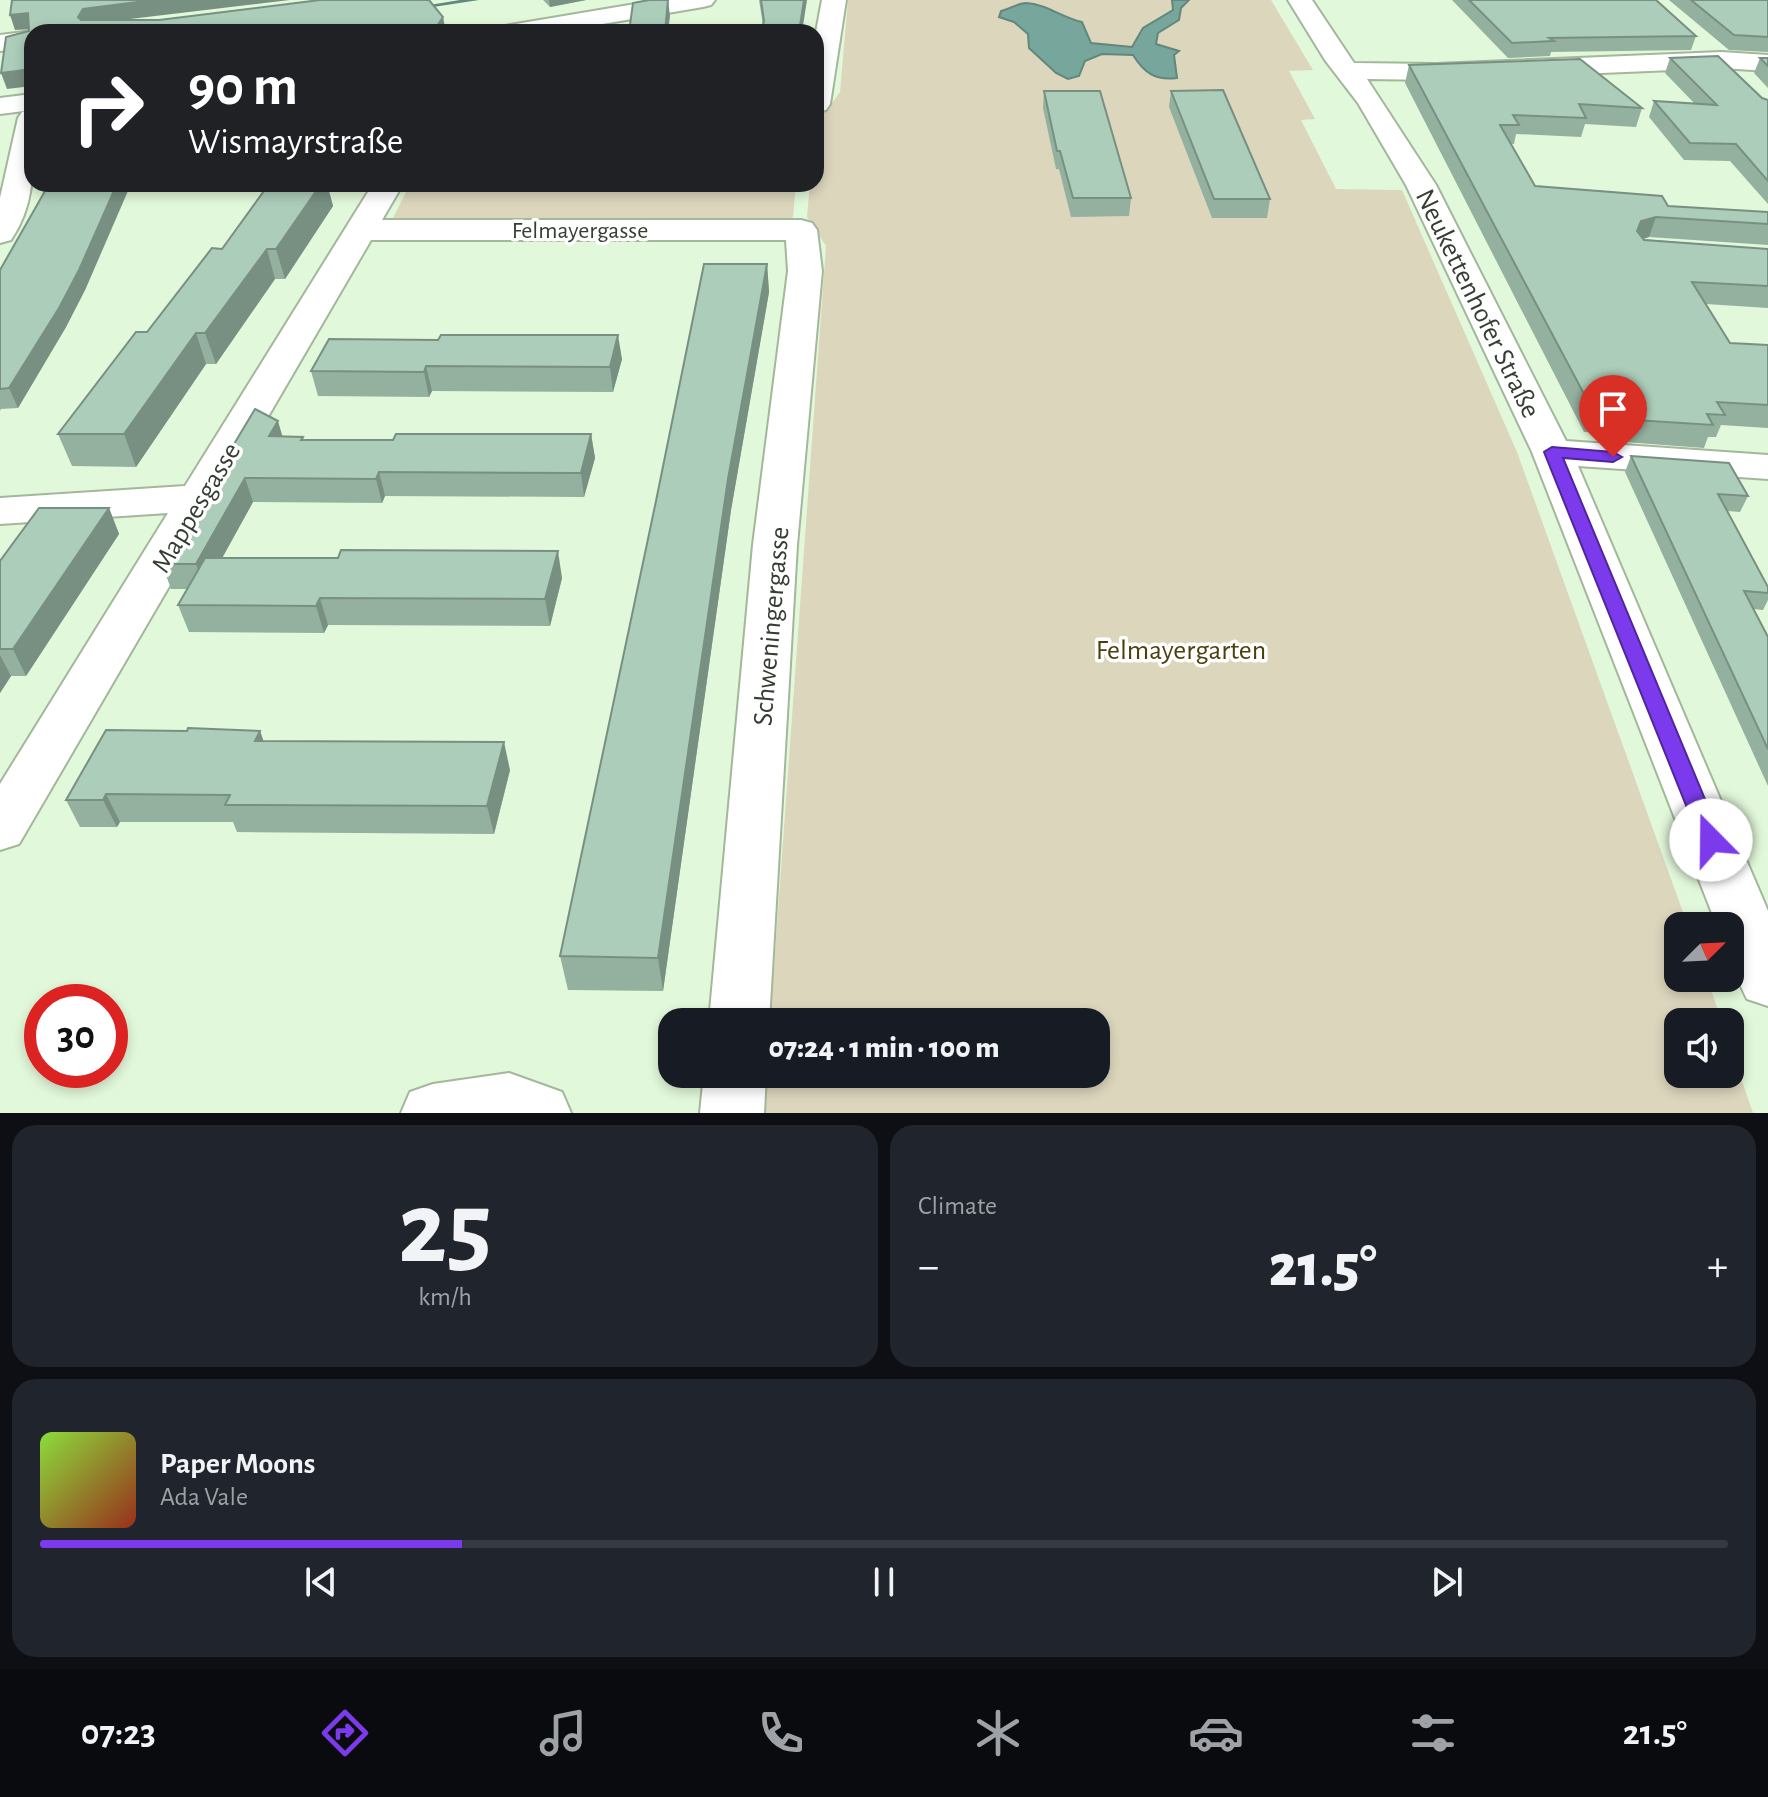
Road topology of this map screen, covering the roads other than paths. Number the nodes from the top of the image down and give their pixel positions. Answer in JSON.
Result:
{"nodes":[{"id":1,"x":703,"y":0,"type":"edge"},
{"id":2,"x":834,"y":0,"type":"edge"},
{"id":3,"x":1300,"y":0,"type":"edge"},
{"id":4,"x":558,"y":24,"type":"edge"},
{"id":5,"x":24,"y":40,"type":"edge"},
{"id":6,"x":1699,"y":41,"type":"dead end"},
{"id":7,"x":0,"y":43,"type":"edge"},
{"id":8,"x":824,"y":58,"type":"edge"},
{"id":9,"x":1721,"y":60,"type":"junction"},
{"id":10,"x":1768,"y":63,"type":"edge"},
{"id":11,"x":1348,"y":71,"type":"junction"},
{"id":12,"x":1749,"y":88,"type":"edge"},
{"id":13,"x":24,"y":103,"type":"edge"},
{"id":14,"x":0,"y":106,"type":"edge"},
{"id":15,"x":24,"y":157,"type":"edge"},
{"id":16,"x":383,"y":192,"type":"edge"},
{"id":17,"x":359,"y":230,"type":"junction"},
{"id":18,"x":801,"y":230,"type":"joint"},
{"id":19,"x":0,"y":233,"type":"edge"},
{"id":20,"x":1552,"y":452,"type":"junction"},
{"id":21,"x":1768,"y":467,"type":"edge"},
{"id":22,"x":201,"y":498,"type":"junction"},
{"id":23,"x":2,"y":511,"type":"edge"},
{"id":24,"x":0,"y":829,"type":"edge"},
{"id":25,"x":1768,"y":981,"type":"edge"},
{"id":26,"x":740,"y":1008,"type":"edge"},
{"id":27,"x":734,"y":1088,"type":"edge"},
{"id":28,"x":433,"y":1113,"type":"edge"},
{"id":29,"x":539,"y":1113,"type":"edge"},
{"id":30,"x":732,"y":1113,"type":"edge"}],
"edges":[{"from":1,"to":4,"type":"street"},
{"from":2,"to":8,"type":"street"},
{"from":3,"to":11,"type":"street","name":"Neukettenhofer Straße"},
{"from":5,"to":7,"type":"street"},
{"from":6,"to":9,"type":"street"},
{"from":9,"to":10,"type":"street"},
{"from":9,"to":11,"type":"street"},
{"from":9,"to":12,"type":"street"},
{"from":11,"to":20,"type":"street","name":"Neukettenhofer Straße"},
{"from":13,"to":14,"type":"street"},
{"from":15,"to":19,"type":"street"},
{"from":16,"to":17,"type":"street","name":"Mappesgasse"},
{"from":17,"to":18,"type":"street","name":"Felmayergasse"},
{"from":17,"to":22,"type":"street","name":"Mappesgasse"},
{"from":18,"to":26,"type":"street","name":"Schweningergasse"},
{"from":20,"to":21,"type":"street"},
{"from":20,"to":25,"type":"street","name":"Neukettenhofer Straße"},
{"from":22,"to":23,"type":"street"},
{"from":22,"to":24,"type":"street","name":"Mappesgasse"},
{"from":27,"to":30,"type":"street"},
{"from":28,"to":29,"type":"street"}]}
